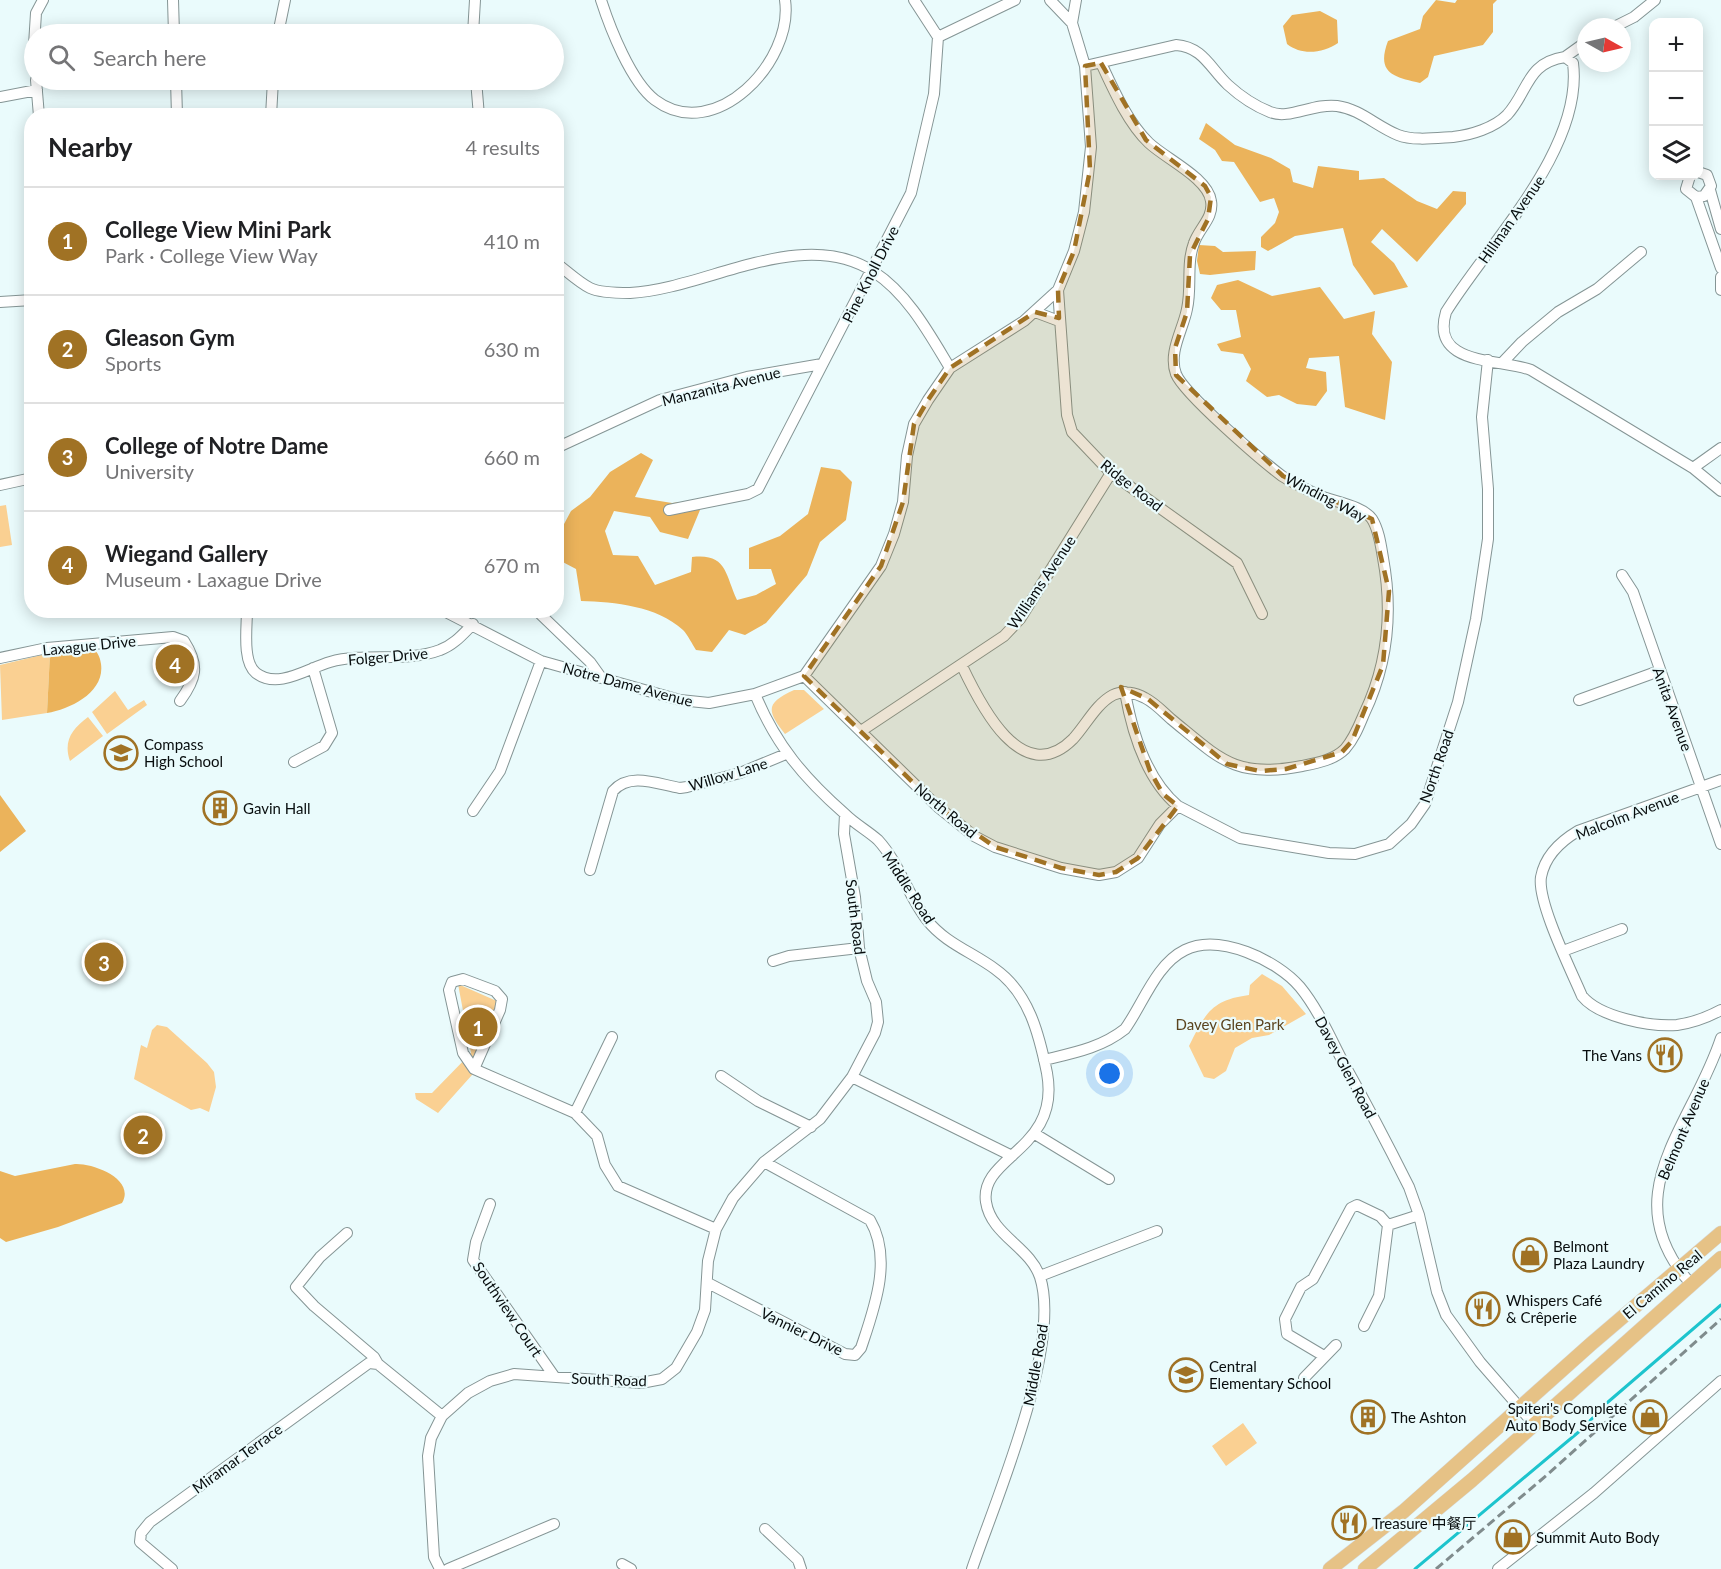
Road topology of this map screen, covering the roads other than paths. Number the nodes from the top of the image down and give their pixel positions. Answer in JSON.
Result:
{"nodes":[{"id":1,"x":43,"y":0,"type":"edge"},
{"id":2,"x":173,"y":0,"type":"edge"},
{"id":3,"x":285,"y":0,"type":"edge"},
{"id":4,"x":475,"y":0,"type":"edge"},
{"id":5,"x":601,"y":0,"type":"edge"},
{"id":6,"x":785,"y":0,"type":"edge"},
{"id":7,"x":914,"y":0,"type":"edge"},
{"id":8,"x":1015,"y":0,"type":"edge"},
{"id":9,"x":1050,"y":0,"type":"edge"},
{"id":10,"x":1076,"y":0,"type":"edge"},
{"id":11,"x":1655,"y":0,"type":"edge"},
{"id":12,"x":1631,"y":18,"type":"edge"},
{"id":13,"x":1072,"y":23,"type":"junction"},
{"id":14,"x":35,"y":24,"type":"edge"},
{"id":15,"x":174,"y":24,"type":"edge"},
{"id":16,"x":280,"y":24,"type":"edge"},
{"id":17,"x":474,"y":24,"type":"edge"},
{"id":18,"x":938,"y":37,"type":"junction"},
{"id":19,"x":1577,"y":48,"type":"edge"},
{"id":20,"x":1565,"y":57,"type":"junction"},
{"id":21,"x":1101,"y":63,"type":"junction"},
{"id":22,"x":1085,"y":66,"type":"junction"},
{"id":23,"x":24,"y":90,"type":"edge"},
{"id":24,"x":37,"y":90,"type":"edge"},
{"id":25,"x":176,"y":90,"type":"edge"},
{"id":26,"x":272,"y":90,"type":"edge"},
{"id":27,"x":477,"y":90,"type":"edge"},
{"id":28,"x":0,"y":98,"type":"edge"},
{"id":29,"x":38,"y":108,"type":"edge"},
{"id":30,"x":177,"y":108,"type":"edge"},
{"id":31,"x":271,"y":108,"type":"edge"},
{"id":32,"x":478,"y":108,"type":"edge"},
{"id":33,"x":1703,"y":175,"type":"edge"},
{"id":34,"x":1689,"y":180,"type":"edge"},
{"id":35,"x":1710,"y":190,"type":"junction"},
{"id":36,"x":1696,"y":197,"type":"junction"},
{"id":37,"x":1721,"y":229,"type":"edge"},
{"id":38,"x":1641,"y":252,"type":"dead end"},
{"id":39,"x":1721,"y":268,"type":"edge"},
{"id":40,"x":564,"y":269,"type":"edge"},
{"id":41,"x":873,"y":271,"type":"junction"},
{"id":42,"x":1721,"y":277,"type":"edge"},
{"id":43,"x":1058,"y":290,"type":"junction"},
{"id":44,"x":1721,"y":290,"type":"edge"},
{"id":45,"x":24,"y":300,"type":"edge"},
{"id":46,"x":0,"y":302,"type":"edge"},
{"id":47,"x":1035,"y":312,"type":"junction"},
{"id":48,"x":1059,"y":321,"type":"junction"},
{"id":49,"x":1488,"y":360,"type":"junction"},
{"id":50,"x":1503,"y":362,"type":"junction"},
{"id":51,"x":822,"y":364,"type":"junction"},
{"id":52,"x":950,"y":368,"type":"junction"},
{"id":53,"x":564,"y":444,"type":"edge"},
{"id":54,"x":1721,"y":448,"type":"edge"},
{"id":55,"x":1694,"y":468,"type":"junction"},
{"id":56,"x":1111,"y":473,"type":"junction"},
{"id":57,"x":24,"y":480,"type":"edge"},
{"id":58,"x":0,"y":485,"type":"edge"},
{"id":59,"x":1721,"y":491,"type":"edge"},
{"id":60,"x":669,"y":510,"type":"dead end"},
{"id":61,"x":1622,"y":574,"type":"dead end"},
{"id":62,"x":1262,"y":614,"type":"dead end"},
{"id":63,"x":247,"y":618,"type":"edge"},
{"id":64,"x":459,"y":618,"type":"edge"},
{"id":65,"x":544,"y":618,"type":"edge"},
{"id":66,"x":472,"y":624,"type":"junction"},
{"id":67,"x":0,"y":658,"type":"edge"},
{"id":68,"x":541,"y":661,"type":"junction"},
{"id":69,"x":962,"y":666,"type":"junction"},
{"id":70,"x":314,"y":668,"type":"junction"},
{"id":71,"x":1659,"y":671,"type":"junction"},
{"id":72,"x":600,"y":676,"type":"junction"},
{"id":73,"x":804,"y":676,"type":"junction"},
{"id":74,"x":1125,"y":692,"type":"junction"},
{"id":75,"x":755,"y":694,"type":"junction"},
{"id":76,"x":1579,"y":700,"type":"dead end"},
{"id":77,"x":180,"y":701,"type":"dead end"},
{"id":78,"x":861,"y":731,"type":"junction"},
{"id":79,"x":786,"y":754,"type":"junction"},
{"id":80,"x":294,"y":762,"type":"dead end"},
{"id":81,"x":1721,"y":780,"type":"edge"},
{"id":82,"x":1701,"y":787,"type":"junction"},
{"id":83,"x":1178,"y":806,"type":"junction"},
{"id":84,"x":473,"y":812,"type":"dead end"},
{"id":85,"x":845,"y":814,"type":"junction"},
{"id":86,"x":1721,"y":844,"type":"edge"},
{"id":87,"x":590,"y":870,"type":"dead end"},
{"id":88,"x":1622,"y":929,"type":"dead end"},
{"id":89,"x":859,"y":948,"type":"junction"},
{"id":90,"x":1563,"y":951,"type":"junction"},
{"id":91,"x":773,"y":961,"type":"dead end"},
{"id":92,"x":1721,"y":1010,"type":"edge"},
{"id":93,"x":612,"y":1036,"type":"dead end"},
{"id":94,"x":1721,"y":1038,"type":"edge"},
{"id":95,"x":1044,"y":1060,"type":"junction"},
{"id":96,"x":474,"y":1069,"type":"junction"},
{"id":97,"x":721,"y":1076,"type":"dead end"},
{"id":98,"x":852,"y":1077,"type":"junction"},
{"id":99,"x":575,"y":1113,"type":"junction"},
{"id":100,"x":811,"y":1127,"type":"junction"},
{"id":101,"x":1035,"y":1134,"type":"junction"},
{"id":102,"x":1012,"y":1156,"type":"junction"},
{"id":103,"x":764,"y":1162,"type":"junction"},
{"id":104,"x":1109,"y":1179,"type":"dead end"},
{"id":105,"x":490,"y":1204,"type":"dead end"},
{"id":106,"x":1419,"y":1215,"type":"junction"},
{"id":107,"x":1388,"y":1225,"type":"junction"},
{"id":108,"x":716,"y":1229,"type":"junction"},
{"id":109,"x":1157,"y":1231,"type":"dead end"},
{"id":110,"x":347,"y":1233,"type":"dead end"},
{"id":111,"x":1721,"y":1233,"type":"edge"},
{"id":112,"x":1721,"y":1258,"type":"edge"},
{"id":113,"x":1679,"y":1270,"type":"junction"},
{"id":114,"x":1040,"y":1275,"type":"junction"},
{"id":115,"x":708,"y":1283,"type":"junction"},
{"id":116,"x":1691,"y":1284,"type":"junction"},
{"id":117,"x":1364,"y":1326,"type":"dead end"},
{"id":118,"x":1336,"y":1345,"type":"dead end"},
{"id":119,"x":1324,"y":1356,"type":"junction"},
{"id":120,"x":378,"y":1364,"type":"junction"},
{"id":121,"x":554,"y":1376,"type":"junction"},
{"id":122,"x":1304,"y":1378,"type":"dead end"},
{"id":123,"x":1721,"y":1381,"type":"edge"},
{"id":124,"x":1521,"y":1408,"type":"junction"},
{"id":125,"x":442,"y":1416,"type":"junction"},
{"id":126,"x":1533,"y":1423,"type":"junction"},
{"id":127,"x":554,"y":1524,"type":"dead end"},
{"id":128,"x":765,"y":1529,"type":"dead end"},
{"id":129,"x":1502,"y":1568,"type":"edge"},
{"id":130,"x":172,"y":1569,"type":"edge"},
{"id":131,"x":440,"y":1569,"type":"edge"},
{"id":132,"x":448,"y":1569,"type":"edge"},
{"id":133,"x":801,"y":1569,"type":"edge"},
{"id":134,"x":972,"y":1569,"type":"edge"},
{"id":135,"x":1330,"y":1569,"type":"edge"},
{"id":136,"x":1365,"y":1569,"type":"edge"}],
"edges":[{"from":1,"to":14,"type":"street"},
{"from":2,"to":15,"type":"street"},
{"from":3,"to":16,"type":"street"},
{"from":4,"to":17,"type":"street"},
{"from":5,"to":6,"type":"street"},
{"from":7,"to":18,"type":"street"},
{"from":8,"to":18,"type":"street"},
{"from":9,"to":13,"type":"street"},
{"from":10,"to":13,"type":"street"},
{"from":11,"to":12,"type":"street"},
{"from":13,"to":22,"type":"street"},
{"from":18,"to":41,"type":"street","name":"Pine Knoll Drive"},
{"from":19,"to":20,"type":"street"},
{"from":20,"to":21,"type":"street"},
{"from":20,"to":49,"type":"street","name":"Hillman Avenue"},
{"from":21,"to":22,"type":"street"},
{"from":21,"to":74,"type":"street","name":"Winding Way"},
{"from":22,"to":43,"type":"street"},
{"from":23,"to":28,"type":"street"},
{"from":24,"to":29,"type":"street"},
{"from":25,"to":30,"type":"street"},
{"from":26,"to":31,"type":"street"},
{"from":27,"to":32,"type":"street"},
{"from":33,"to":35,"type":"street"},
{"from":34,"to":36,"type":"street"},
{"from":35,"to":36,"type":"street"},
{"from":35,"to":37,"type":"street"},
{"from":36,"to":39,"type":"street"},
{"from":38,"to":50,"type":"street"},
{"from":40,"to":41,"type":"street"},
{"from":41,"to":51,"type":"street","name":"Pine Knoll Drive"},
{"from":41,"to":52,"type":"street"},
{"from":42,"to":44,"type":"street"},
{"from":43,"to":47,"type":"street"},
{"from":43,"to":48,"type":"street","name":"Ridge Road"},
{"from":45,"to":46,"type":"street"},
{"from":47,"to":48,"type":"street"},
{"from":47,"to":52,"type":"street"},
{"from":48,"to":56,"type":"street","name":"Ridge Road"},
{"from":49,"to":50,"type":"street"},
{"from":49,"to":83,"type":"street","name":"North Road"},
{"from":50,"to":55,"type":"street"},
{"from":51,"to":53,"type":"street","name":"Manzanita Avenue"},
{"from":51,"to":60,"type":"street","name":"Pine Knoll Drive"},
{"from":52,"to":73,"type":"street"},
{"from":54,"to":55,"type":"street"},
{"from":55,"to":59,"type":"street"},
{"from":56,"to":62,"type":"street","name":"Ridge Road"},
{"from":56,"to":69,"type":"street","name":"Williams Avenue"},
{"from":57,"to":58,"type":"street"},
{"from":61,"to":71,"type":"street","name":"Anita Avenue"},
{"from":63,"to":70,"type":"street","name":"Folger Drive"},
{"from":64,"to":66,"type":"street","name":"Notre Dame Avenue"},
{"from":65,"to":72,"type":"street"},
{"from":66,"to":68,"type":"street","name":"Notre Dame Avenue"},
{"from":66,"to":70,"type":"street","name":"Folger Drive"},
{"from":67,"to":77,"type":"street","name":"Laxague Drive"},
{"from":68,"to":72,"type":"street","name":"Notre Dame Avenue"},
{"from":68,"to":84,"type":"street"},
{"from":69,"to":74,"type":"street"},
{"from":69,"to":78,"type":"street","name":"Williams Avenue"},
{"from":70,"to":80,"type":"street"},
{"from":71,"to":76,"type":"street"},
{"from":71,"to":82,"type":"street","name":"Anita Avenue"},
{"from":72,"to":75,"type":"street","name":"Notre Dame Avenue"},
{"from":73,"to":75,"type":"street","name":"Notre Dame Avenue"},
{"from":73,"to":78,"type":"street","name":"North Road"},
{"from":74,"to":83,"type":"street"},
{"from":75,"to":79,"type":"street","name":"Middle Road"},
{"from":78,"to":83,"type":"street","name":"North Road"},
{"from":79,"to":85,"type":"street","name":"Middle Road"},
{"from":79,"to":87,"type":"street","name":"Willow Lane"},
{"from":81,"to":82,"type":"street","name":"Malcolm Avenue"},
{"from":82,"to":86,"type":"street","name":"Anita Avenue"},
{"from":82,"to":90,"type":"street","name":"Malcolm Avenue"},
{"from":85,"to":89,"type":"street","name":"South Road"},
{"from":85,"to":95,"type":"street","name":"Middle Road"},
{"from":88,"to":90,"type":"street"},
{"from":89,"to":91,"type":"street"},
{"from":89,"to":98,"type":"street","name":"South Road"},
{"from":90,"to":92,"type":"street","name":"Malcolm Avenue"},
{"from":93,"to":99,"type":"street"},
{"from":94,"to":113,"type":"street","name":"Belmont Avenue"},
{"from":95,"to":101,"type":"street","name":"Middle Road"},
{"from":95,"to":106,"type":"street","name":"Davey Glen Road"},
{"from":96,"to":96,"type":"street"},
{"from":96,"to":99,"type":"street"},
{"from":97,"to":100,"type":"street"},
{"from":98,"to":100,"type":"street","name":"South Road"},
{"from":98,"to":102,"type":"street"},
{"from":99,"to":108,"type":"street"},
{"from":100,"to":103,"type":"street","name":"South Road"},
{"from":101,"to":102,"type":"street","name":"Middle Road"},
{"from":101,"to":104,"type":"street"},
{"from":102,"to":114,"type":"street","name":"Middle Road"},
{"from":103,"to":108,"type":"street","name":"South Road"},
{"from":103,"to":115,"type":"street","name":"Vannier Drive"},
{"from":105,"to":121,"type":"street","name":"Southview Court"},
{"from":106,"to":107,"type":"street"},
{"from":106,"to":124,"type":"street","name":"Davey Glen Road"},
{"from":107,"to":117,"type":"street"},
{"from":107,"to":119,"type":"street"},
{"from":108,"to":115,"type":"street","name":"South Road"},
{"from":109,"to":114,"type":"street"},
{"from":110,"to":120,"type":"street"},
{"from":111,"to":113,"type":"main road","name":"El Camino Real"},
{"from":112,"to":116,"type":"main road","name":"El Camino Real"},
{"from":113,"to":116,"type":"street","name":"Belmont Avenue"},
{"from":113,"to":124,"type":"main road","name":"El Camino Real"},
{"from":114,"to":134,"type":"street","name":"Middle Road"},
{"from":115,"to":121,"type":"street","name":"South Road"},
{"from":116,"to":126,"type":"main road","name":"El Camino Real"},
{"from":118,"to":119,"type":"street"},
{"from":119,"to":122,"type":"street"},
{"from":120,"to":125,"type":"street"},
{"from":120,"to":130,"type":"street","name":"Miramar Terrace"},
{"from":121,"to":125,"type":"street","name":"South Road"},
{"from":123,"to":129,"type":"street"},
{"from":124,"to":126,"type":"street","name":"Davey Glen Road"},
{"from":124,"to":135,"type":"main road","name":"El Camino Real"},
{"from":125,"to":131,"type":"street","name":"South Road"},
{"from":126,"to":136,"type":"main road","name":"El Camino Real"},
{"from":127,"to":132,"type":"street"},
{"from":128,"to":133,"type":"street"}]}
